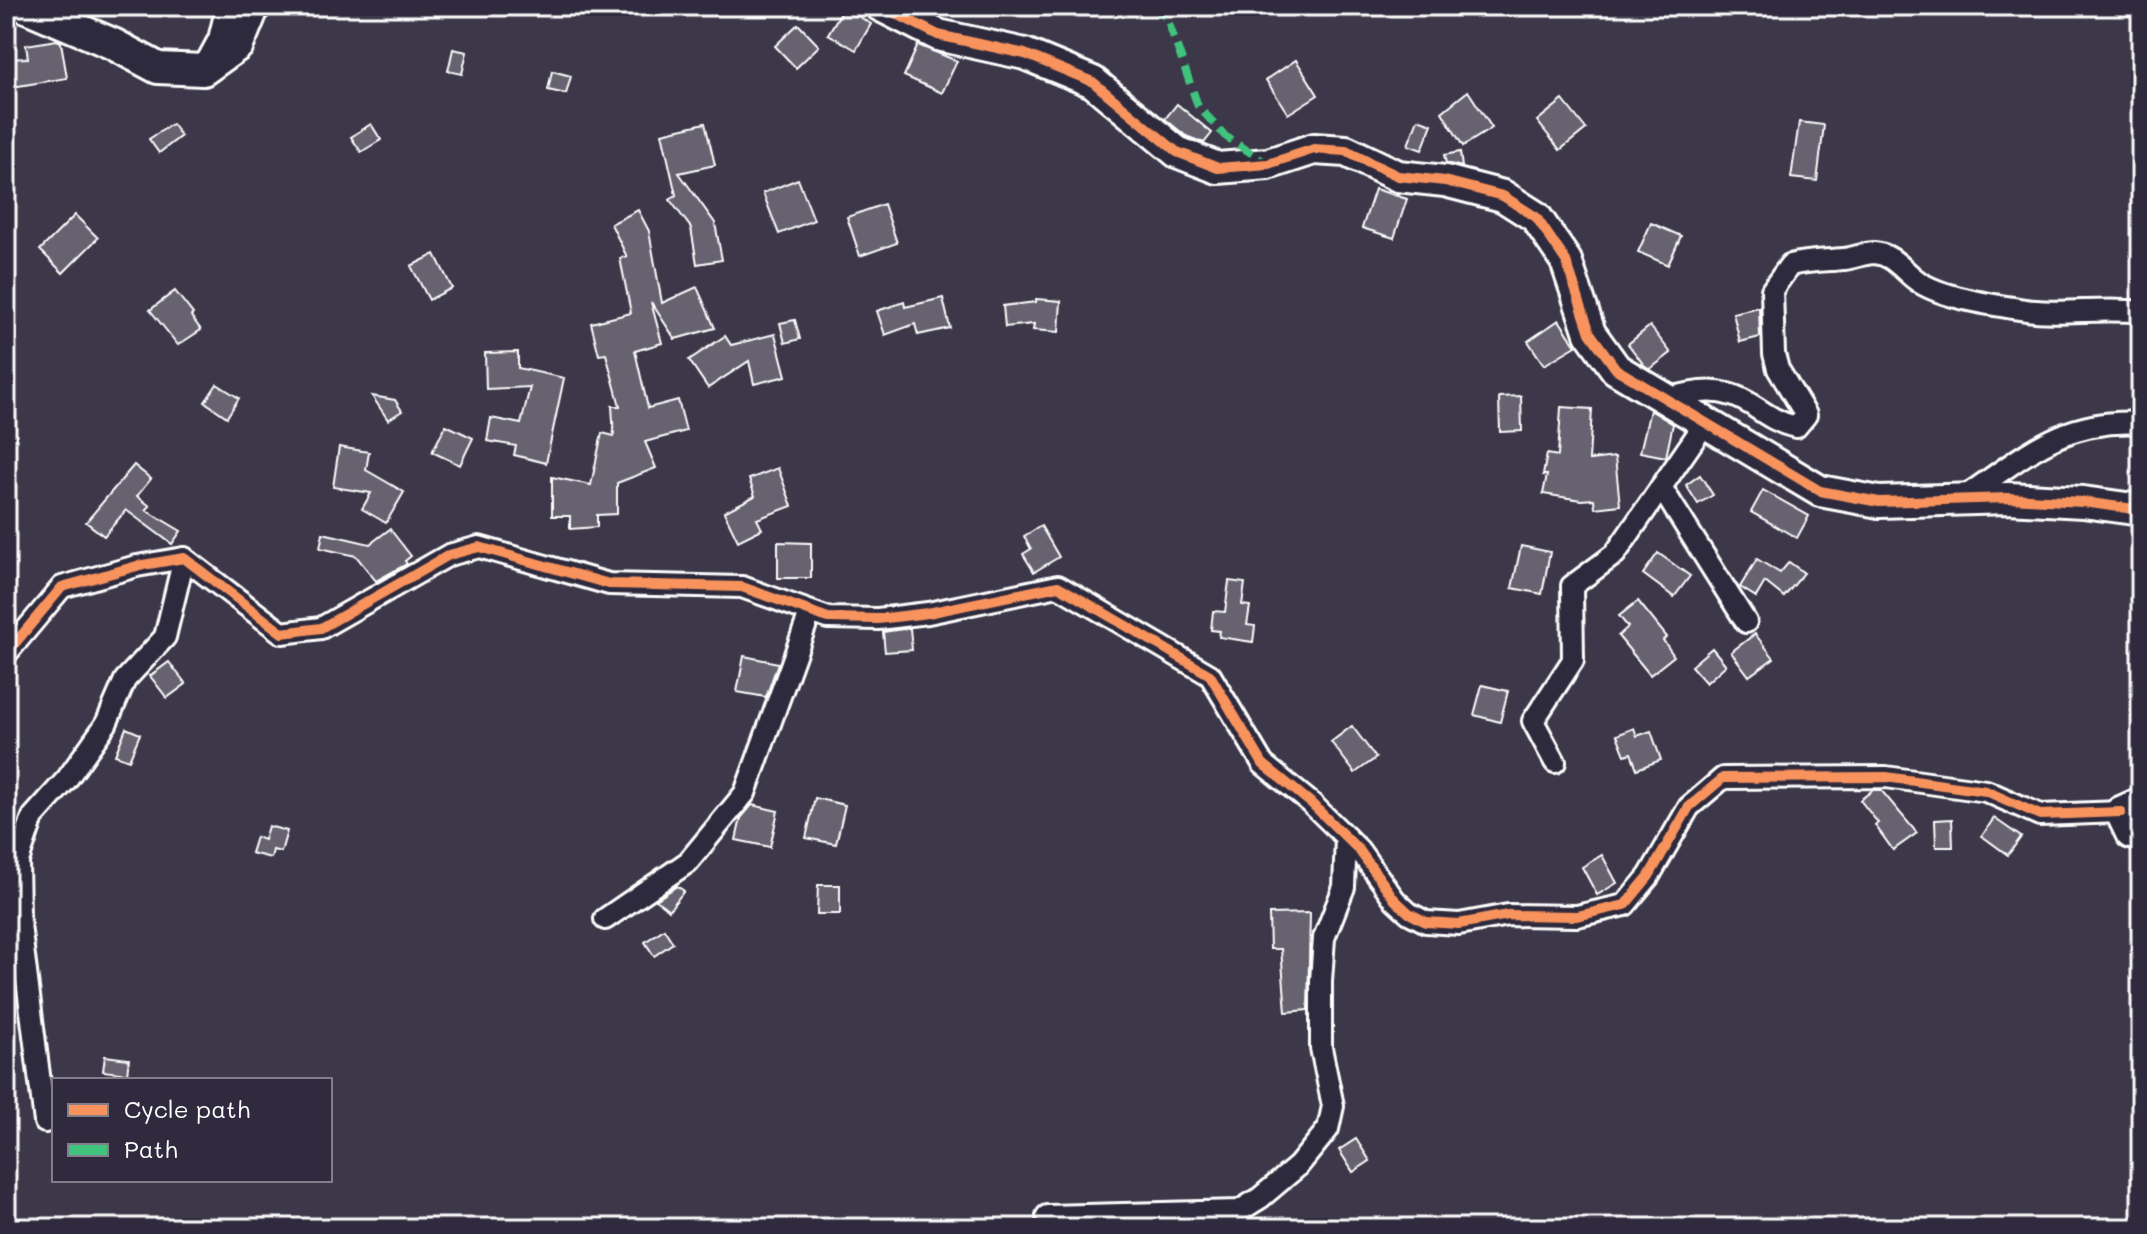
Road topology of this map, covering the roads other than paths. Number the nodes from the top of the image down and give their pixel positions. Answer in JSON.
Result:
{"nodes":[{"id":1,"x":24,"y":6,"type":"edge"},
{"id":2,"x":227,"y":6,"type":"edge"},
{"id":3,"x":254,"y":6,"type":"edge"},
{"id":4,"x":881,"y":6,"type":"edge"},
{"id":5,"x":203,"y":70,"type":"junction"},
{"id":6,"x":2141,"y":312,"type":"edge"},
{"id":7,"x":1667,"y":399,"type":"junction"},
{"id":8,"x":1706,"y":422,"type":"junction"},
{"id":9,"x":2141,"y":423,"type":"edge"},
{"id":10,"x":1661,"y":487,"type":"junction"},
{"id":11,"x":1963,"y":498,"type":"junction"},
{"id":12,"x":2141,"y":510,"type":"edge"},
{"id":13,"x":184,"y":558,"type":"junction"},
{"id":14,"x":810,"y":613,"type":"junction"},
{"id":15,"x":1746,"y":622,"type":"dead end"},
{"id":16,"x":6,"y":654,"type":"edge"},
{"id":17,"x":1555,"y":762,"type":"dead end"},
{"id":18,"x":2131,"y":808,"type":"edge"},
{"id":19,"x":2141,"y":836,"type":"edge"},
{"id":20,"x":1346,"y":837,"type":"junction"},
{"id":21,"x":605,"y":919,"type":"dead end"},
{"id":22,"x":45,"y":1122,"type":"dead end"},
{"id":23,"x":1047,"y":1216,"type":"dead end"}],
"edges":[{"from":1,"to":5,"type":"street"},
{"from":2,"to":5,"type":"street"},
{"from":3,"to":5,"type":"street"},
{"from":4,"to":7,"type":"street"},
{"from":6,"to":7,"type":"street"},
{"from":7,"to":8,"type":"street"},
{"from":8,"to":10,"type":"street"},
{"from":8,"to":11,"type":"street"},
{"from":9,"to":11,"type":"street"},
{"from":10,"to":15,"type":"street"},
{"from":10,"to":17,"type":"street"},
{"from":11,"to":12,"type":"street"},
{"from":13,"to":14,"type":"street"},
{"from":13,"to":16,"type":"street"},
{"from":13,"to":22,"type":"street"},
{"from":14,"to":20,"type":"street"},
{"from":14,"to":21,"type":"street"},
{"from":18,"to":19,"type":"street"},
{"from":18,"to":20,"type":"street"},
{"from":20,"to":23,"type":"street"}]}
